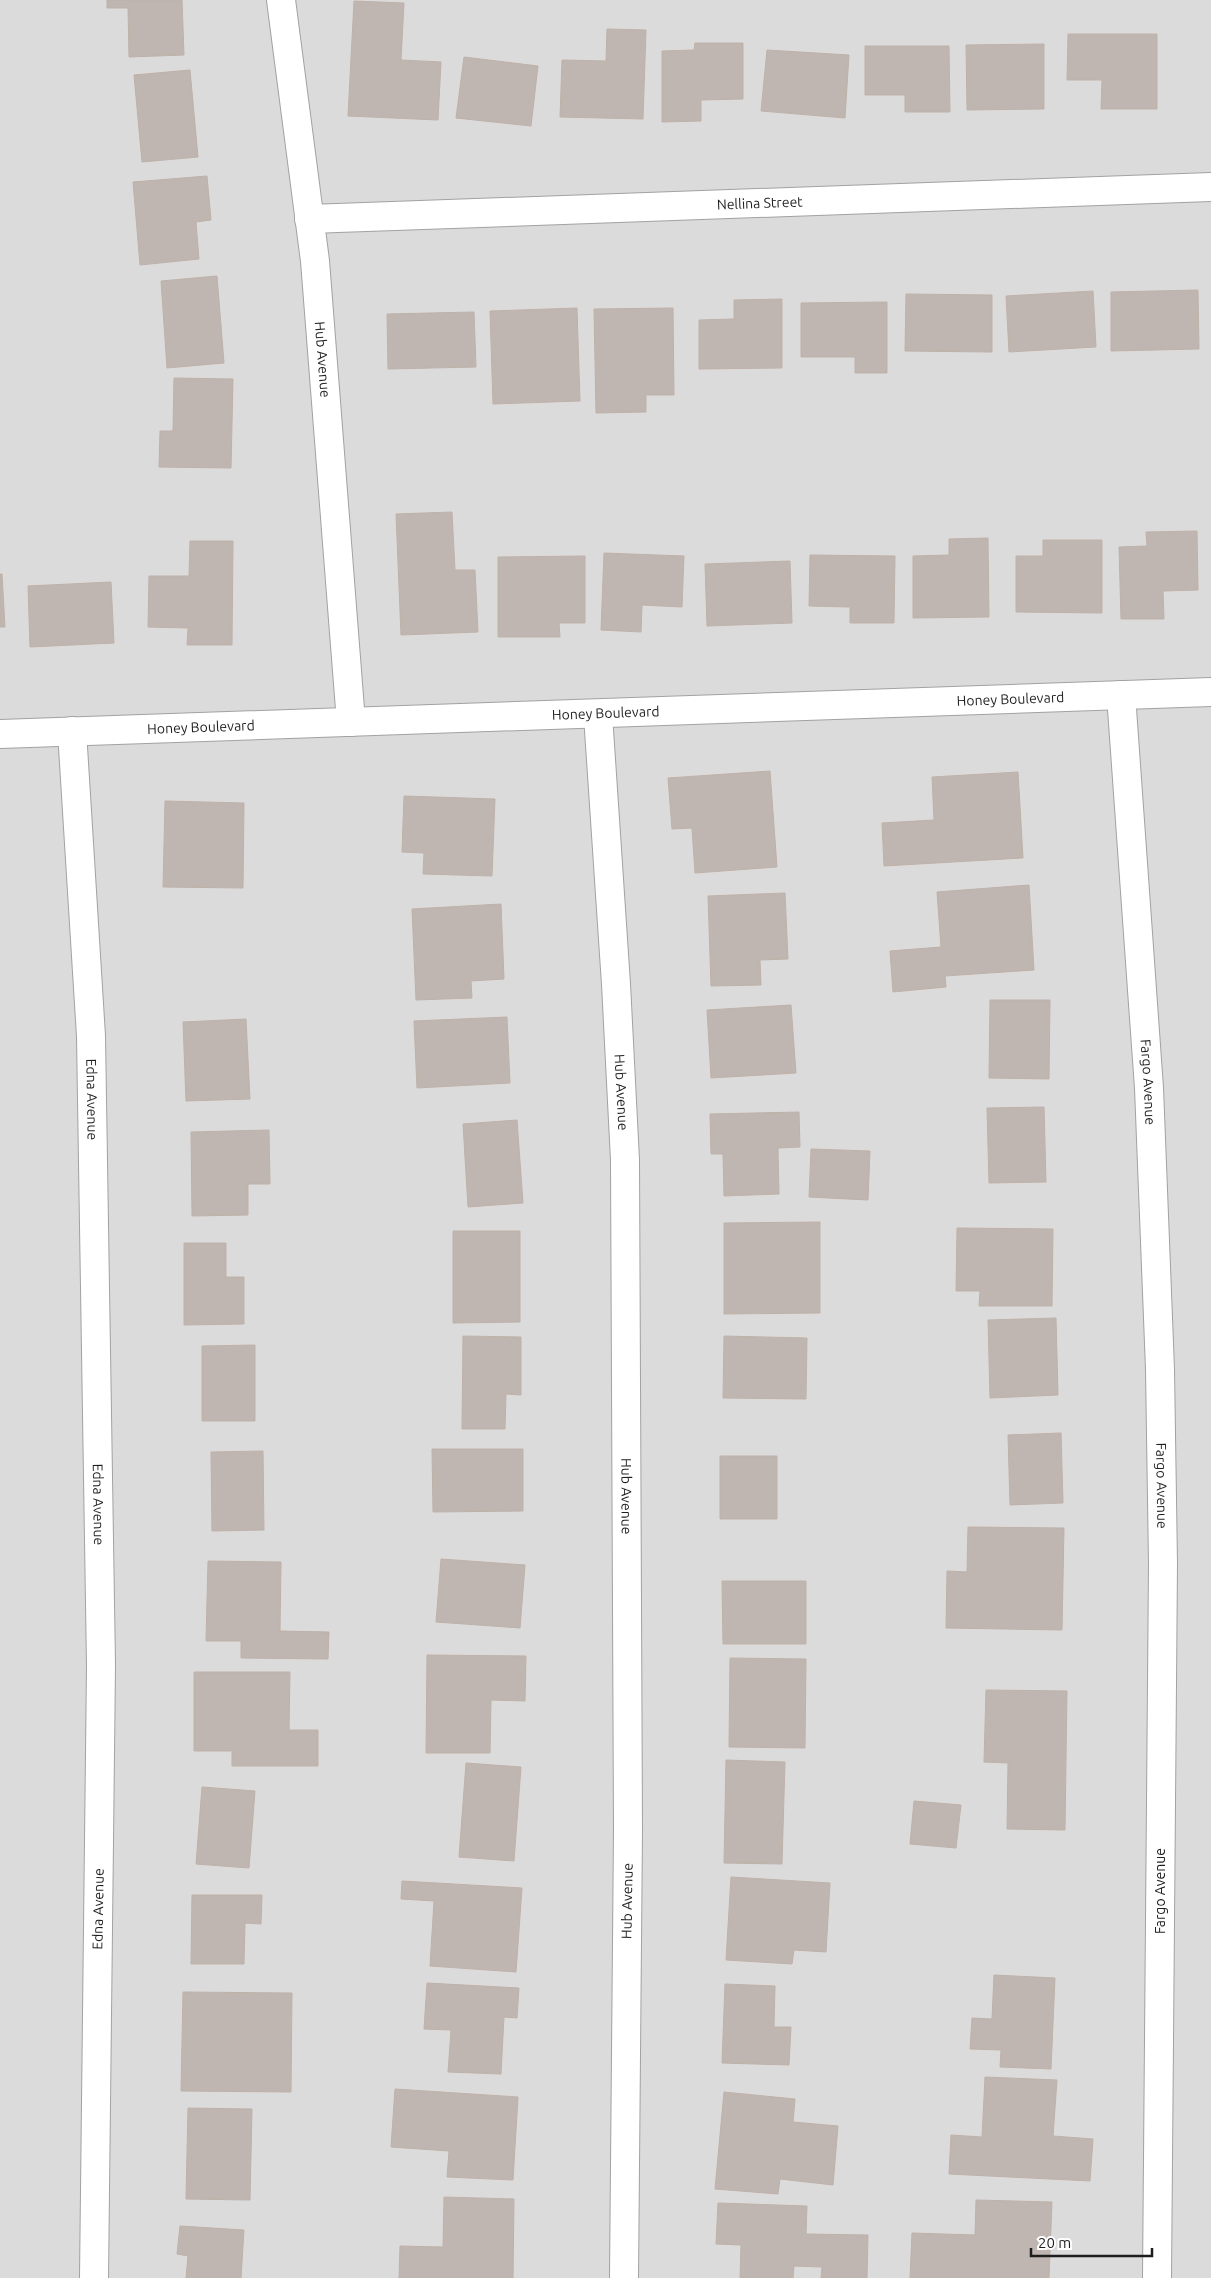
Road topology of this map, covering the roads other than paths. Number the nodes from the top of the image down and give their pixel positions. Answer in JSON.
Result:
{"nodes":[{"id":1,"x":281,"y":0,"type":"edge"},
{"id":2,"x":1211,"y":187,"type":"edge"},
{"id":3,"x":309,"y":219,"type":"junction"},
{"id":4,"x":1211,"y":692,"type":"edge"},
{"id":5,"x":1121,"y":695,"type":"junction"},
{"id":6,"x":598,"y":715,"type":"junction"},
{"id":7,"x":350,"y":722,"type":"junction"},
{"id":8,"x":72,"y":731,"type":"junction"},
{"id":9,"x":0,"y":734,"type":"edge"},
{"id":10,"x":94,"y":2278,"type":"edge"},
{"id":11,"x":624,"y":2278,"type":"edge"},
{"id":12,"x":1157,"y":2278,"type":"edge"}],
"edges":[{"from":1,"to":3,"type":"street","name":"Hub Avenue"},
{"from":2,"to":3,"type":"street","name":"Nellina Street"},
{"from":3,"to":7,"type":"street","name":"Hub Avenue"},
{"from":4,"to":5,"type":"street","name":"Honey Boulevard"},
{"from":5,"to":6,"type":"street","name":"Honey Boulevard"},
{"from":5,"to":12,"type":"street","name":"Fargo Avenue"},
{"from":6,"to":7,"type":"street","name":"Honey Boulevard"},
{"from":6,"to":11,"type":"street","name":"Hub Avenue"},
{"from":7,"to":8,"type":"street","name":"Honey Boulevard"},
{"from":8,"to":9,"type":"street","name":"Honey Boulevard"},
{"from":8,"to":10,"type":"street","name":"Edna Avenue"}]}
